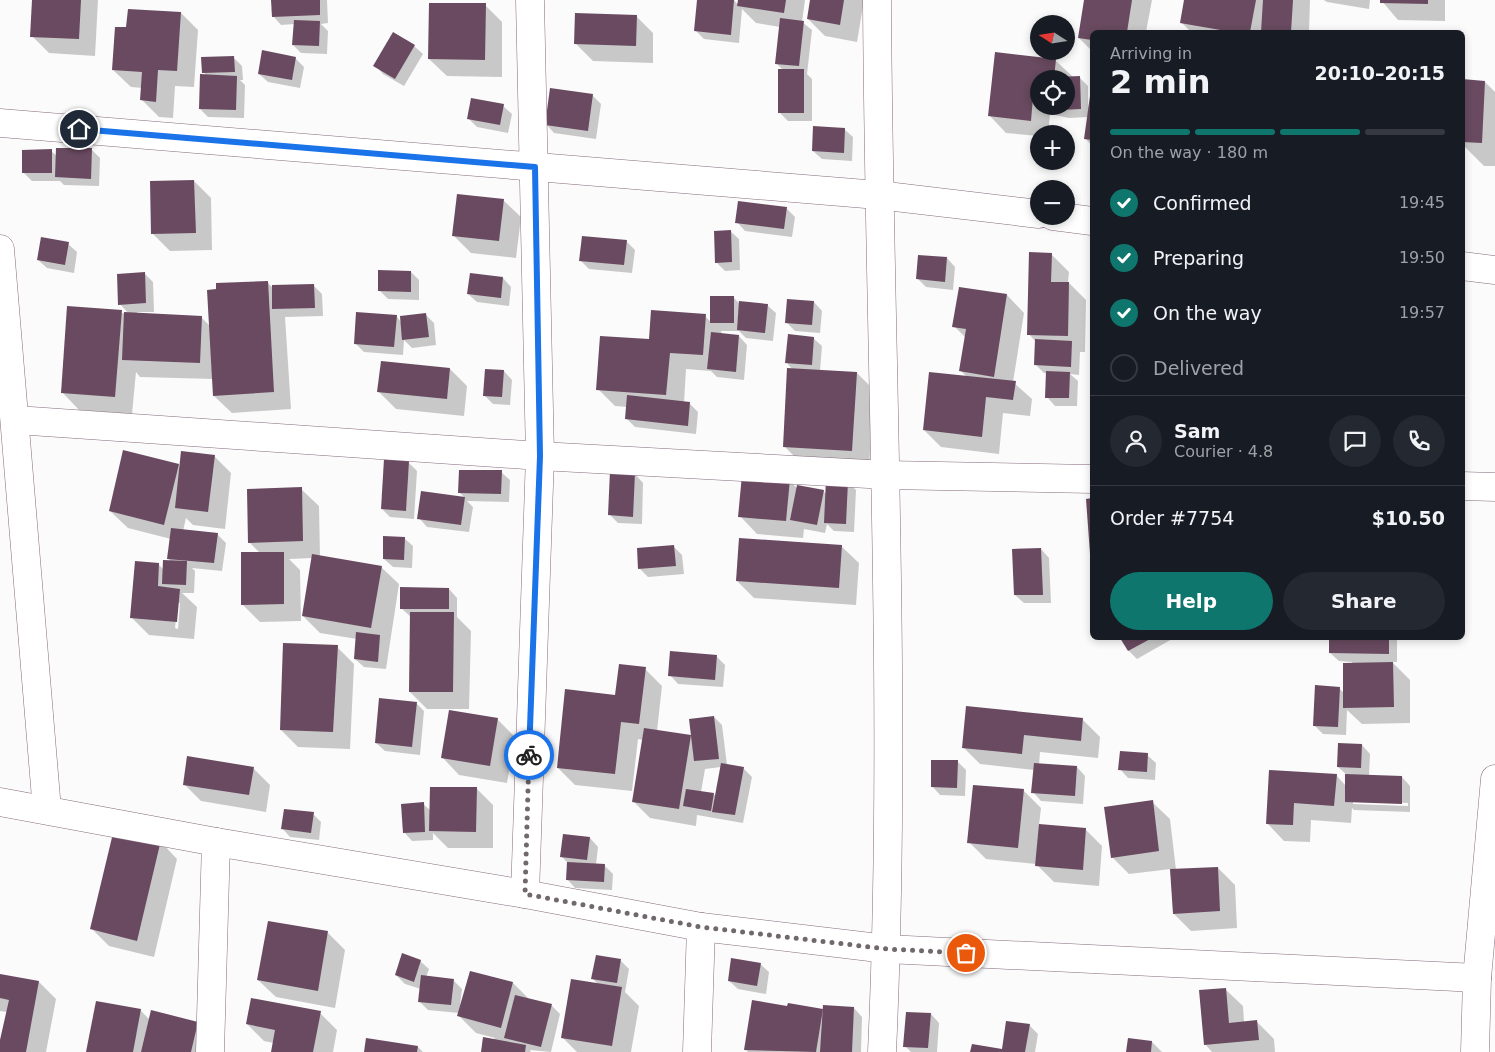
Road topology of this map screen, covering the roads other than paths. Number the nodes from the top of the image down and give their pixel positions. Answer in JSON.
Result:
{"nodes":[{"id":1,"x":530,"y":0,"type":"edge"},
{"id":2,"x":877,"y":0,"type":"edge"},
{"id":3,"x":0,"y":123,"type":"edge"},
{"id":4,"x":535,"y":167,"type":"junction"},
{"id":5,"x":878,"y":195,"type":"junction"},
{"id":6,"x":1030,"y":213,"type":"edge"},
{"id":7,"x":1075,"y":219,"type":"edge"},
{"id":8,"x":1090,"y":221,"type":"edge"},
{"id":9,"x":0,"y":249,"type":"edge"},
{"id":10,"x":1465,"y":266,"type":"edge"},
{"id":11,"x":1495,"y":270,"type":"edge"},
{"id":12,"x":16,"y":420,"type":"junction"},
{"id":13,"x":540,"y":456,"type":"junction"},
{"id":14,"x":887,"y":475,"type":"junction"},
{"id":15,"x":1090,"y":479,"type":"edge"},
{"id":16,"x":1465,"y":486,"type":"edge"},
{"id":17,"x":1495,"y":487,"type":"edge"},
{"id":18,"x":1495,"y":779,"type":"edge"},
{"id":19,"x":0,"y":802,"type":"edge"},
{"id":20,"x":47,"y":810,"type":"junction"},
{"id":21,"x":216,"y":842,"type":"junction"},
{"id":22,"x":525,"y":894,"type":"junction"},
{"id":23,"x":701,"y":927,"type":"junction"},
{"id":24,"x":887,"y":949,"type":"junction"},
{"id":25,"x":1477,"y":978,"type":"junction"},
{"id":26,"x":1481,"y":1050,"type":"edge"},
{"id":27,"x":210,"y":1052,"type":"edge"},
{"id":28,"x":697,"y":1052,"type":"edge"},
{"id":29,"x":882,"y":1052,"type":"edge"}],
"edges":[{"from":1,"to":4,"type":"street"},
{"from":2,"to":5,"type":"street"},
{"from":3,"to":4,"type":"street"},
{"from":4,"to":5,"type":"street"},
{"from":4,"to":13,"type":"street"},
{"from":5,"to":6,"type":"street"},
{"from":5,"to":14,"type":"street"},
{"from":7,"to":8,"type":"street"},
{"from":9,"to":12,"type":"street"},
{"from":10,"to":11,"type":"street"},
{"from":12,"to":13,"type":"street"},
{"from":12,"to":20,"type":"street"},
{"from":13,"to":14,"type":"street"},
{"from":13,"to":22,"type":"street"},
{"from":14,"to":15,"type":"street"},
{"from":14,"to":24,"type":"street"},
{"from":16,"to":17,"type":"street"},
{"from":18,"to":25,"type":"street"},
{"from":19,"to":20,"type":"street"},
{"from":20,"to":21,"type":"street"},
{"from":21,"to":22,"type":"street"},
{"from":21,"to":27,"type":"street"},
{"from":22,"to":23,"type":"street"},
{"from":23,"to":24,"type":"street"},
{"from":23,"to":28,"type":"street"},
{"from":24,"to":25,"type":"street"},
{"from":24,"to":29,"type":"street"},
{"from":25,"to":26,"type":"street"}]}
